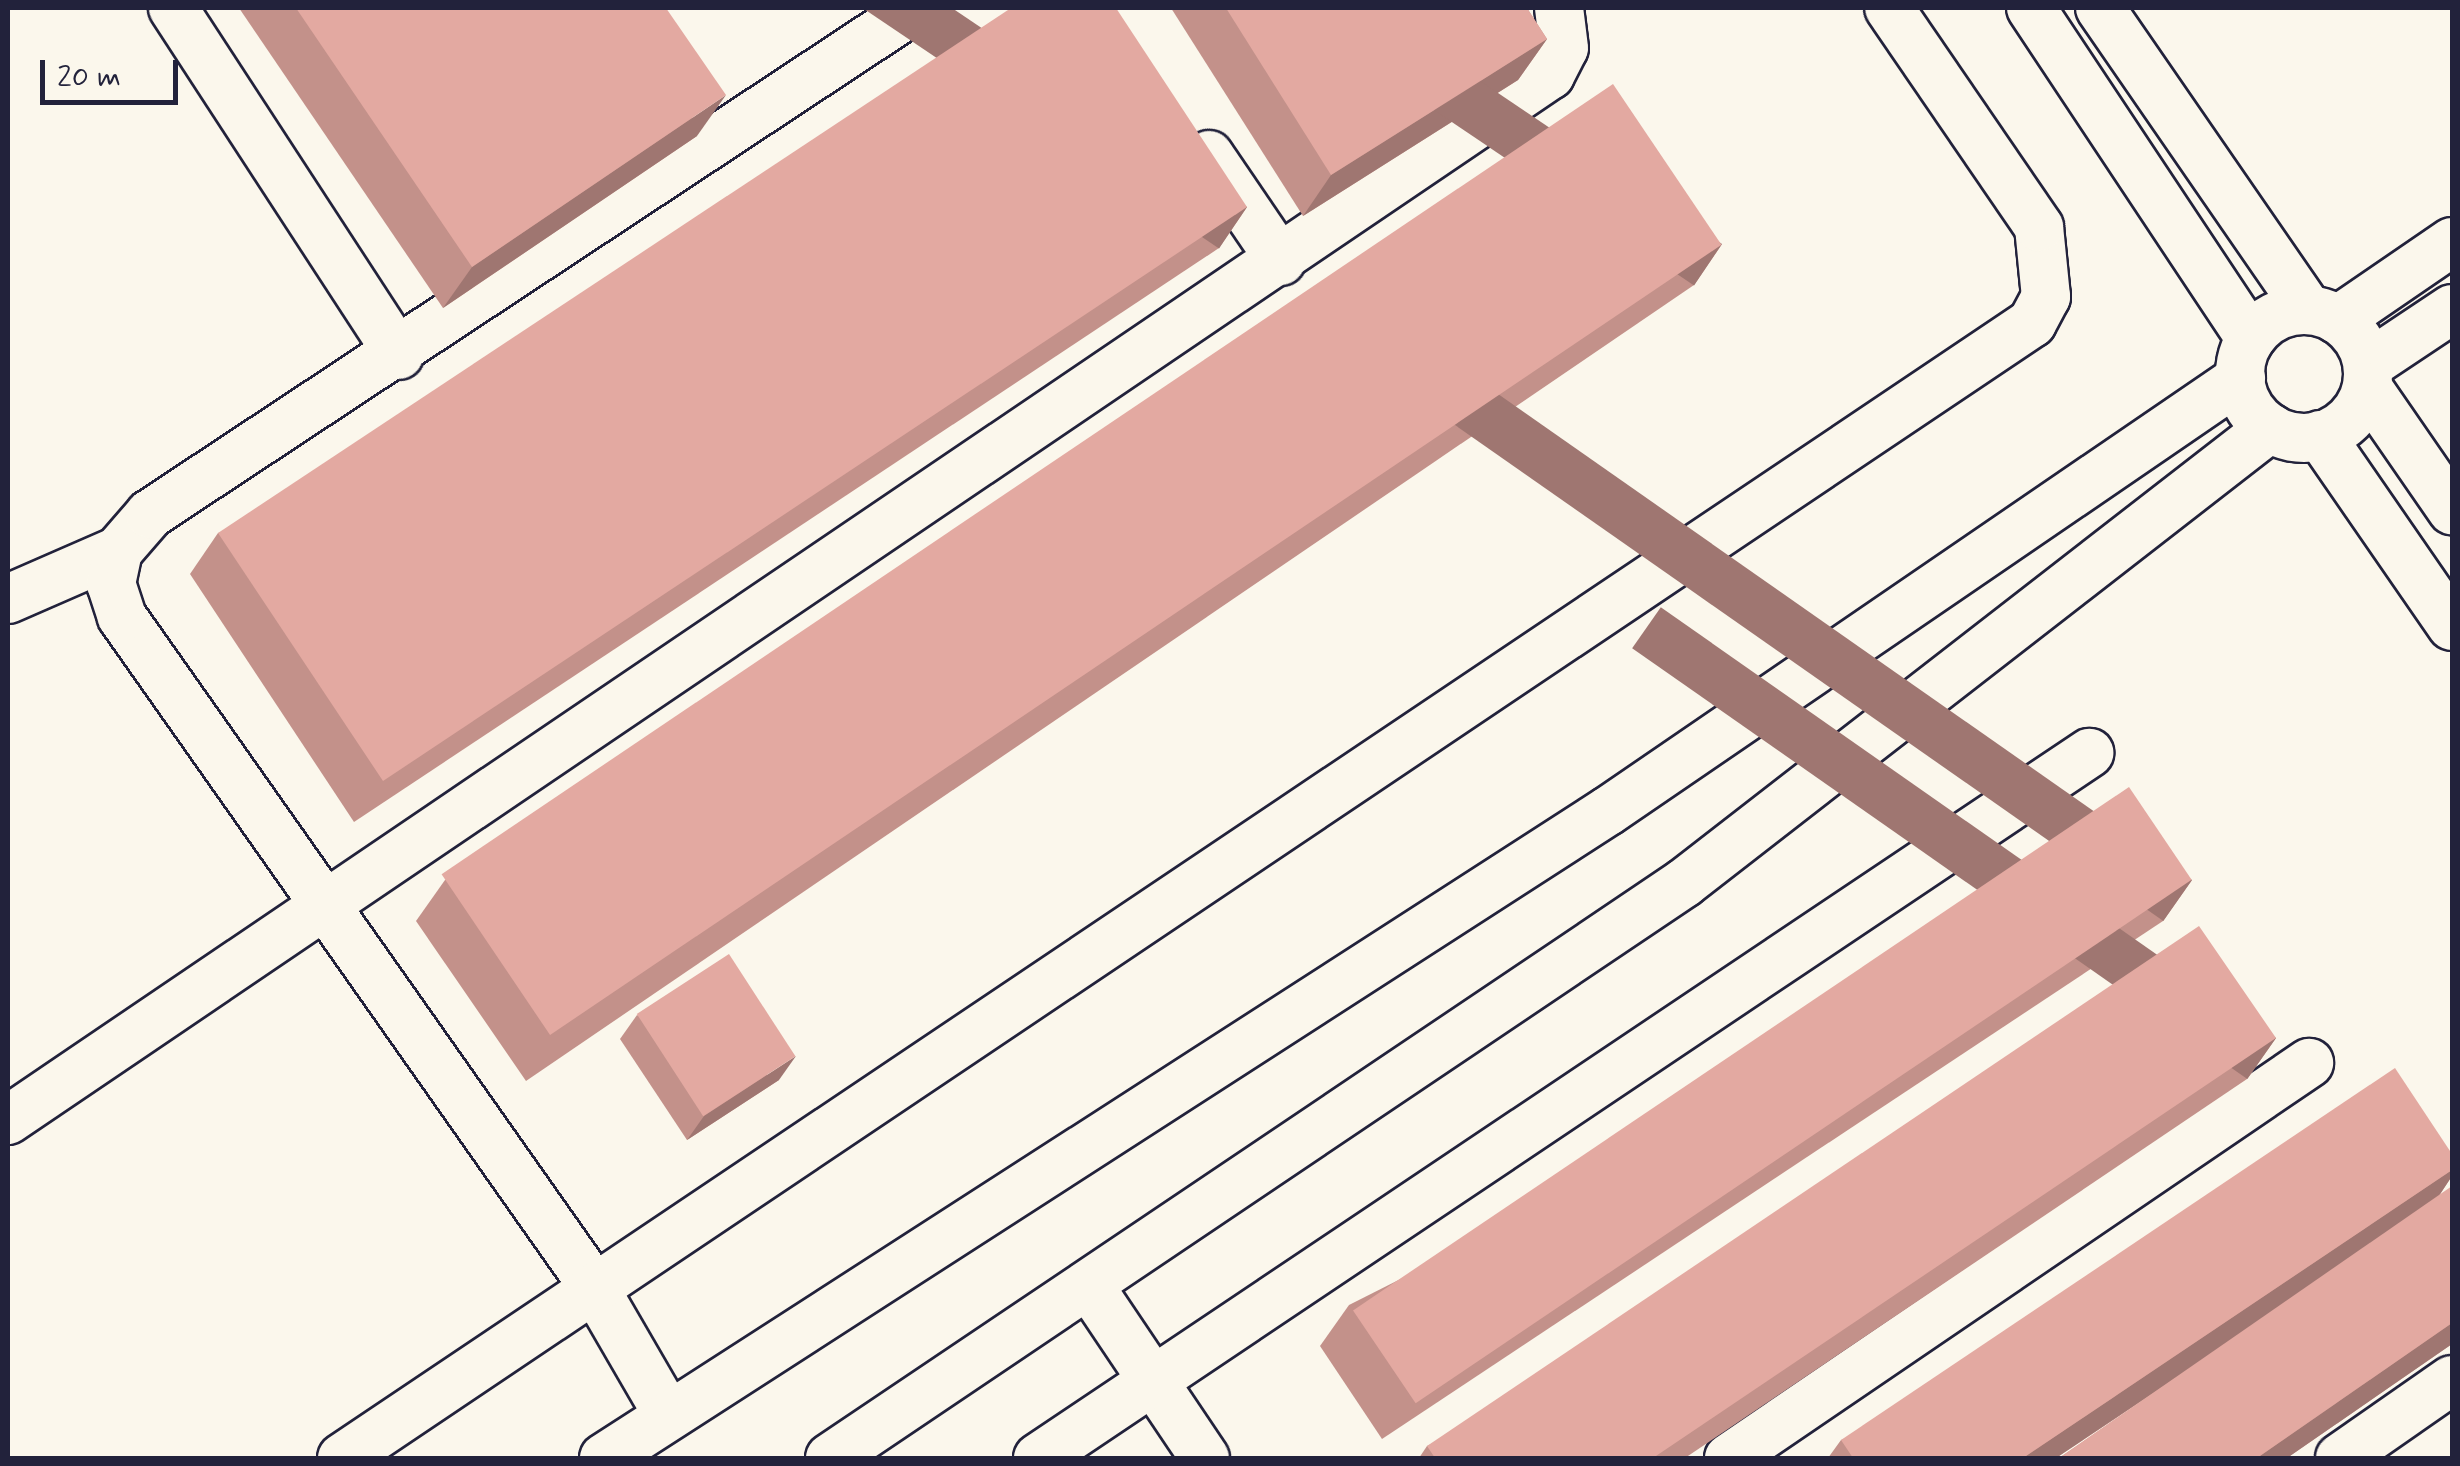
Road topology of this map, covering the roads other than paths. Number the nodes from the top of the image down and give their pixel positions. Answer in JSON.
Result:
{"nodes":[{"id":1,"x":173,"y":8,"type":"edge"},
{"id":2,"x":916,"y":8,"type":"edge"},
{"id":3,"x":1559,"y":8,"type":"edge"},
{"id":4,"x":1890,"y":8,"type":"edge"},
{"id":5,"x":2031,"y":8,"type":"edge"},
{"id":6,"x":2100,"y":8,"type":"edge"},
{"id":7,"x":1184,"y":118,"type":"edge"},
{"id":8,"x":2452,"y":242,"type":"edge"},
{"id":9,"x":1281,"y":261,"type":"junction"},
{"id":10,"x":2452,"y":308,"type":"edge"},
{"id":11,"x":2323,"y":315,"type":"junction"},
{"id":12,"x":399,"y":356,"type":"junction"},
{"id":13,"x":2246,"y":358,"type":"junction"},
{"id":14,"x":2368,"y":376,"type":"junction"},
{"id":15,"x":2270,"y":428,"type":"junction"},
{"id":16,"x":2320,"y":435,"type":"junction"},
{"id":17,"x":2452,"y":510,"type":"edge"},
{"id":18,"x":118,"y":551,"type":"junction"},
{"id":19,"x":8,"y":600,"type":"edge"},
{"id":20,"x":2452,"y":626,"type":"edge"},
{"id":21,"x":2088,"y":753,"type":"dead end"},
{"id":22,"x":327,"y":902,"type":"junction"},
{"id":23,"x":2308,"y":1063,"type":"dead end"},
{"id":24,"x":8,"y":1120,"type":"edge"},
{"id":25,"x":594,"y":1287,"type":"junction"},
{"id":26,"x":1090,"y":1287,"type":"junction"},
{"id":27,"x":2452,"y":1380,"type":"edge"},
{"id":28,"x":1154,"y":1384,"type":"junction"},
{"id":29,"x":667,"y":1413,"type":"junction"},
{"id":30,"x":2397,"y":1443,"type":"edge"},
{"id":31,"x":342,"y":1458,"type":"edge"},
{"id":32,"x":604,"y":1458,"type":"edge"},
{"id":33,"x":830,"y":1458,"type":"edge"},
{"id":34,"x":1038,"y":1458,"type":"edge"},
{"id":35,"x":1205,"y":1458,"type":"edge"},
{"id":36,"x":1730,"y":1458,"type":"edge"},
{"id":37,"x":2340,"y":1458,"type":"edge"}],
"edges":[{"from":1,"to":12,"type":"street"},
{"from":2,"to":12,"type":"street"},
{"from":3,"to":9,"type":"street"},
{"from":4,"to":25,"type":"street"},
{"from":5,"to":13,"type":"street"},
{"from":6,"to":11,"type":"street"},
{"from":7,"to":9,"type":"street"},
{"from":8,"to":11,"type":"street"},
{"from":9,"to":22,"type":"street"},
{"from":10,"to":14,"type":"street"},
{"from":11,"to":13,"type":"street"},
{"from":11,"to":14,"type":"street"},
{"from":12,"to":18,"type":"street"},
{"from":13,"to":15,"type":"street"},
{"from":13,"to":29,"type":"street"},
{"from":14,"to":16,"type":"street"},
{"from":14,"to":17,"type":"street"},
{"from":15,"to":16,"type":"street"},
{"from":15,"to":26,"type":"street"},
{"from":16,"to":20,"type":"street"},
{"from":18,"to":19,"type":"street"},
{"from":18,"to":22,"type":"street"},
{"from":21,"to":28,"type":"street"},
{"from":22,"to":24,"type":"street"},
{"from":22,"to":25,"type":"street"},
{"from":23,"to":36,"type":"street"},
{"from":25,"to":29,"type":"street"},
{"from":25,"to":31,"type":"street"},
{"from":26,"to":28,"type":"street"},
{"from":26,"to":33,"type":"street"},
{"from":27,"to":30,"type":"street"},
{"from":28,"to":34,"type":"street"},
{"from":28,"to":35,"type":"street"},
{"from":29,"to":32,"type":"street"},
{"from":30,"to":37,"type":"street"}]}
